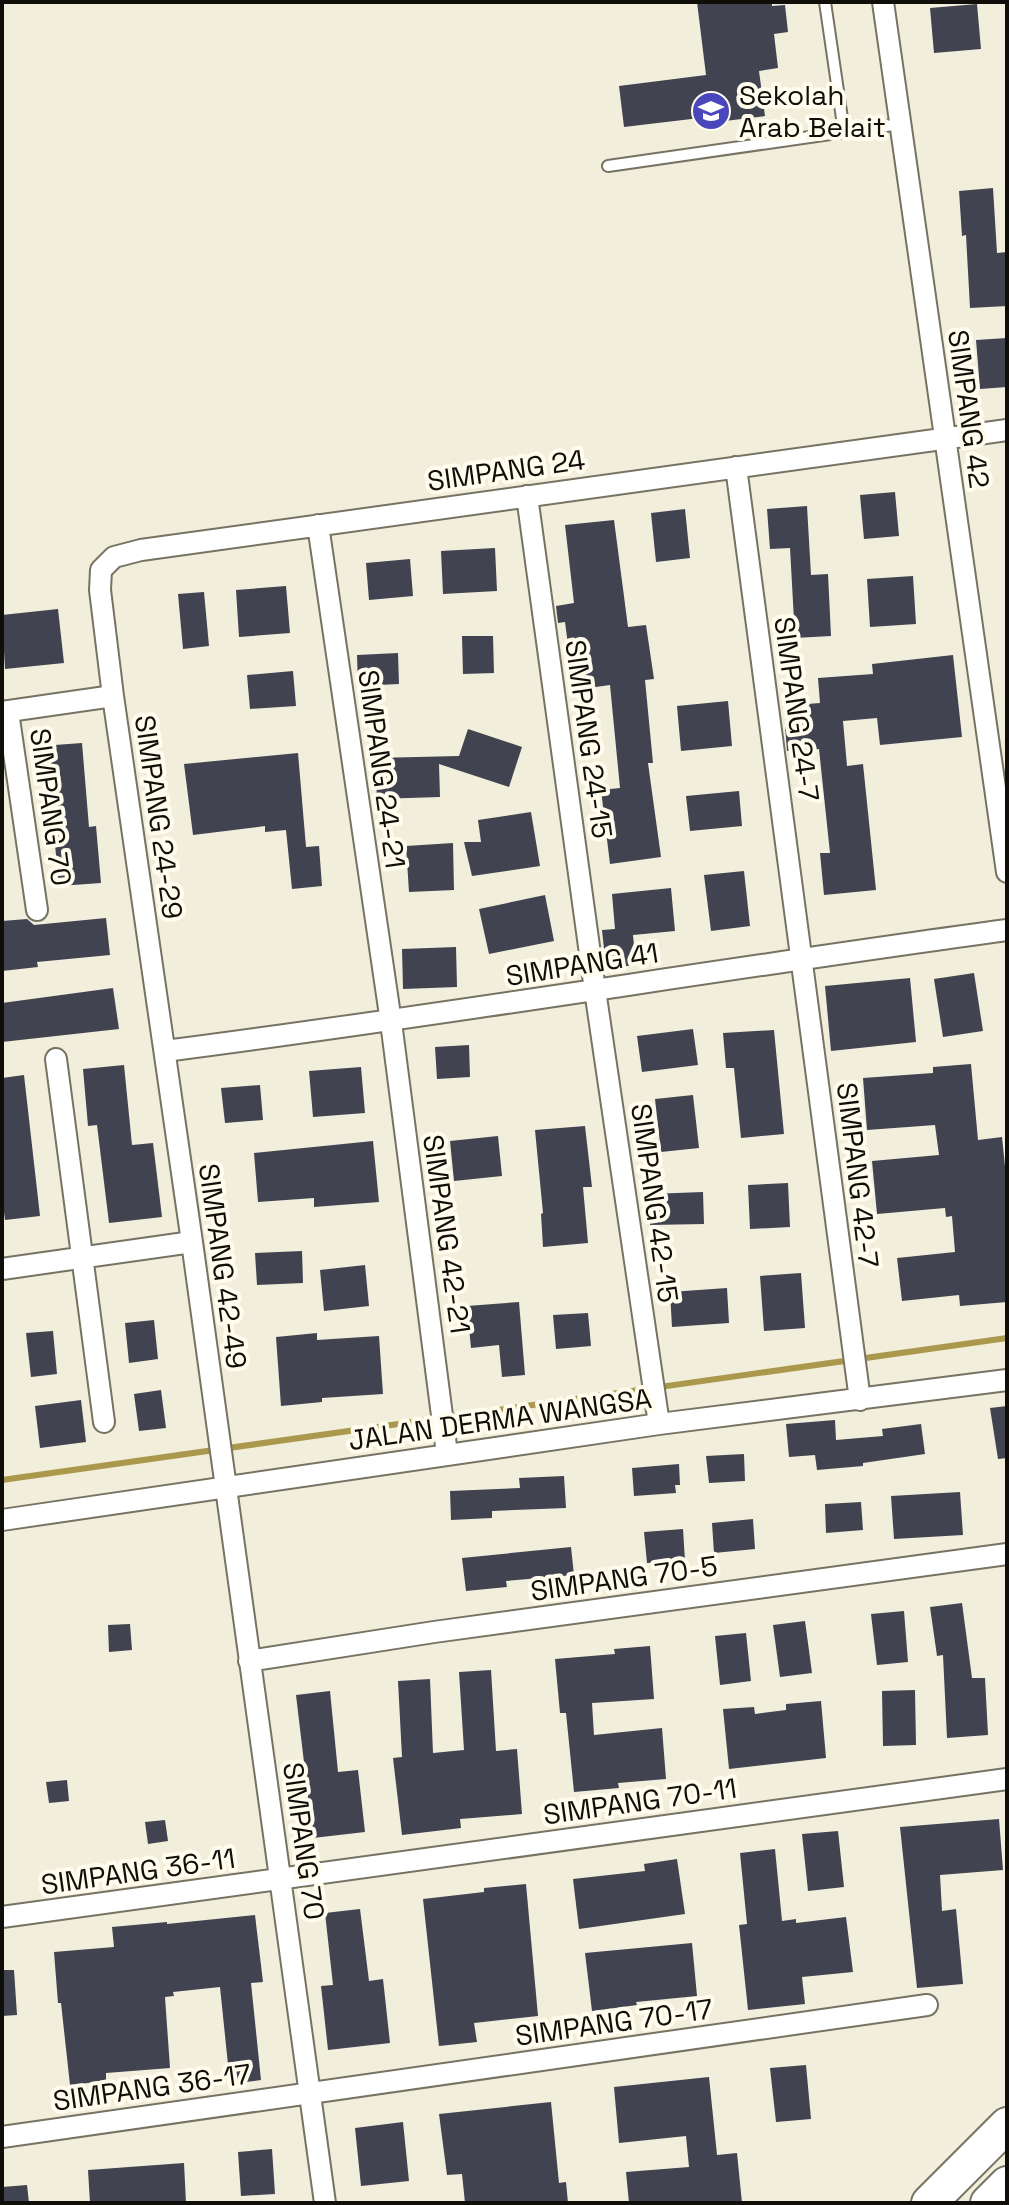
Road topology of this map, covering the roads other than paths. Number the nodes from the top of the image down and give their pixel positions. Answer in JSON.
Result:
{"nodes":[{"id":1,"x":825,"y":2,"type":"edge"},
{"id":2,"x":883,"y":2,"type":"edge"},
{"id":3,"x":900,"y":124,"type":"junction"},
{"id":4,"x":844,"y":132,"type":"junction"},
{"id":5,"x":608,"y":166,"type":"dead end"},
{"id":6,"x":1007,"y":430,"type":"edge"},
{"id":7,"x":944,"y":438,"type":"junction"},
{"id":8,"x":736,"y":467,"type":"junction"},
{"id":9,"x":527,"y":496,"type":"junction"},
{"id":10,"x":318,"y":525,"type":"junction"},
{"id":11,"x":100,"y":590,"type":"joint"},
{"id":12,"x":113,"y":696,"type":"junction"},
{"id":13,"x":5,"y":712,"type":"edge"},
{"id":14,"x":1007,"y":872,"type":"edge"},
{"id":15,"x":37,"y":910,"type":"dead end"},
{"id":16,"x":1007,"y":930,"type":"edge"},
{"id":17,"x":802,"y":958,"type":"junction"},
{"id":18,"x":595,"y":990,"type":"junction"},
{"id":19,"x":391,"y":1022,"type":"junction"},
{"id":20,"x":165,"y":1051,"type":"junction"},
{"id":21,"x":56,"y":1059,"type":"dead end"},
{"id":22,"x":192,"y":1242,"type":"junction"},
{"id":23,"x":82,"y":1258,"type":"junction"},
{"id":24,"x":2,"y":1269,"type":"edge"},
{"id":25,"x":1007,"y":1380,"type":"edge"},
{"id":26,"x":860,"y":1400,"type":"junction"},
{"id":27,"x":104,"y":1422,"type":"dead end"},
{"id":28,"x":659,"y":1424,"type":"junction"},
{"id":29,"x":446,"y":1444,"type":"junction"},
{"id":30,"x":224,"y":1478,"type":"junction"},
{"id":31,"x":2,"y":1520,"type":"edge"},
{"id":32,"x":1007,"y":1554,"type":"edge"},
{"id":33,"x":249,"y":1661,"type":"junction"},
{"id":34,"x":1007,"y":1779,"type":"edge"},
{"id":35,"x":281,"y":1880,"type":"junction"},
{"id":36,"x":2,"y":1917,"type":"edge"},
{"id":37,"x":927,"y":2005,"type":"dead end"},
{"id":38,"x":310,"y":2094,"type":"junction"},
{"id":39,"x":1007,"y":2125,"type":"edge"},
{"id":40,"x":2,"y":2137,"type":"edge"},
{"id":41,"x":1007,"y":2184,"type":"edge"},
{"id":42,"x":325,"y":2203,"type":"edge"},
{"id":43,"x":929,"y":2203,"type":"edge"},
{"id":44,"x":988,"y":2203,"type":"edge"}],
"edges":[{"from":1,"to":4,"type":"lane"},
{"from":2,"to":3,"type":"street","name":"SIMPANG 42"},
{"from":3,"to":4,"type":"lane"},
{"from":3,"to":7,"type":"street","name":"SIMPANG 42"},
{"from":4,"to":5,"type":"lane"},
{"from":6,"to":7,"type":"street","name":"SIMPANG 24"},
{"from":7,"to":8,"type":"street","name":"SIMPANG 24"},
{"from":7,"to":14,"type":"street","name":"SIMPANG 42"},
{"from":8,"to":9,"type":"street","name":"SIMPANG 24"},
{"from":8,"to":17,"type":"street","name":"SIMPANG 24-7"},
{"from":9,"to":10,"type":"street","name":"SIMPANG 24"},
{"from":9,"to":18,"type":"street","name":"SIMPANG 24-15"},
{"from":10,"to":11,"type":"street","name":"SIMPANG 24"},
{"from":10,"to":19,"type":"street","name":"SIMPANG 24-21"},
{"from":11,"to":12,"type":"street","name":"SIMPANG 24-29"},
{"from":12,"to":13,"type":"street"},
{"from":12,"to":20,"type":"street","name":"SIMPANG 24-29"},
{"from":13,"to":15,"type":"street","name":"SIMPANG 70"},
{"from":16,"to":17,"type":"street","name":"SIMPANG 41"},
{"from":17,"to":18,"type":"street","name":"SIMPANG 41"},
{"from":17,"to":26,"type":"street","name":"SIMPANG 42-7"},
{"from":18,"to":19,"type":"street","name":"SIMPANG 41"},
{"from":18,"to":28,"type":"street","name":"SIMPANG 42-15"},
{"from":19,"to":20,"type":"street","name":"SIMPANG 41"},
{"from":19,"to":29,"type":"street","name":"SIMPANG 42-21"},
{"from":20,"to":22,"type":"street","name":"SIMPANG 42-49"},
{"from":21,"to":23,"type":"street"},
{"from":22,"to":23,"type":"street"},
{"from":22,"to":30,"type":"street","name":"SIMPANG 42-49"},
{"from":23,"to":24,"type":"street"},
{"from":23,"to":27,"type":"street"},
{"from":25,"to":26,"type":"street","name":"JALAN DERMA WANGSA"},
{"from":26,"to":28,"type":"street","name":"JALAN DERMA WANGSA"},
{"from":28,"to":29,"type":"street","name":"JALAN DERMA WANGSA"},
{"from":29,"to":30,"type":"street","name":"JALAN DERMA WANGSA"},
{"from":30,"to":31,"type":"street","name":"JALAN DERMA WANGSA"},
{"from":30,"to":33,"type":"street","name":"SIMPANG 70"},
{"from":32,"to":33,"type":"street","name":"SIMPANG 70-5"},
{"from":33,"to":35,"type":"street","name":"SIMPANG 70"},
{"from":34,"to":35,"type":"street","name":"SIMPANG 70-11"},
{"from":35,"to":36,"type":"street","name":"SIMPANG 36-11"},
{"from":35,"to":38,"type":"street","name":"SIMPANG 70"},
{"from":37,"to":38,"type":"street","name":"SIMPANG 70-17"},
{"from":38,"to":40,"type":"street","name":"SIMPANG 36-17"},
{"from":38,"to":42,"type":"street","name":"SIMPANG 70"},
{"from":39,"to":43,"type":"highway"},
{"from":41,"to":44,"type":"highway"}]}
